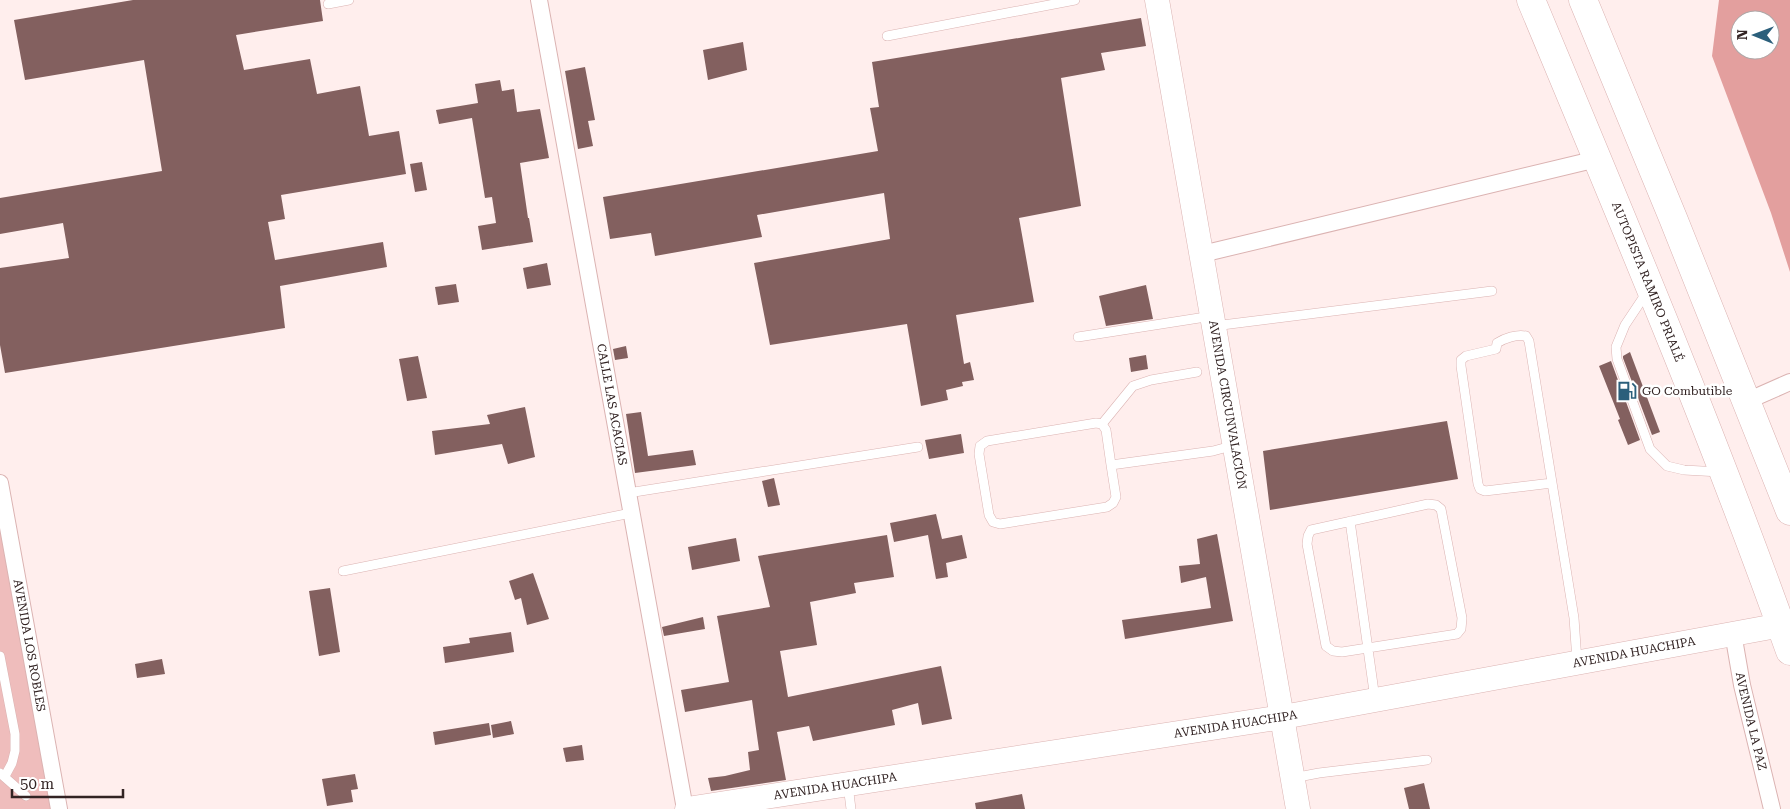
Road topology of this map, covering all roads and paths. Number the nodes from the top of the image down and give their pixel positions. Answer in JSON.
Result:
{"nodes":[{"id":1,"x":349,"y":0,"type":"edge"},
{"id":2,"x":539,"y":0,"type":"edge"},
{"id":3,"x":1075,"y":0,"type":"edge"},
{"id":4,"x":1157,"y":0,"type":"edge"},
{"id":5,"x":1532,"y":0,"type":"edge"},
{"id":6,"x":1583,"y":0,"type":"edge"},
{"id":7,"x":328,"y":4,"type":"dead end"},
{"id":8,"x":887,"y":36,"type":"dead end"},
{"id":9,"x":1598,"y":159,"type":"junction"},
{"id":10,"x":1202,"y":254,"type":"junction"},
{"id":11,"x":1650,"y":288,"type":"junction"},
{"id":12,"x":1492,"y":291,"type":"dead end"},
{"id":13,"x":1213,"y":321,"type":"junction"},
{"id":14,"x":1078,"y":337,"type":"dead end"},
{"id":15,"x":1197,"y":372,"type":"dead end"},
{"id":16,"x":1790,"y":382,"type":"edge"},
{"id":17,"x":1747,"y":401,"type":"junction"},
{"id":18,"x":1102,"y":424,"type":"junction"},
{"id":19,"x":1235,"y":445,"type":"junction"},
{"id":20,"x":918,"y":447,"type":"dead end"},
{"id":21,"x":1111,"y":465,"type":"junction"},
{"id":22,"x":1723,"y":472,"type":"junction"},
{"id":23,"x":0,"y":483,"type":"edge"},
{"id":24,"x":1552,"y":483,"type":"junction"},
{"id":25,"x":628,"y":493,"type":"junction"},
{"id":26,"x":1790,"y":511,"type":"edge"},
{"id":27,"x":631,"y":513,"type":"junction"},
{"id":28,"x":1350,"y":521,"type":"junction"},
{"id":29,"x":343,"y":571,"type":"dead end"},
{"id":30,"x":1785,"y":624,"type":"edge"},
{"id":31,"x":1733,"y":634,"type":"junction"},
{"id":32,"x":1367,"y":648,"type":"junction"},
{"id":33,"x":1790,"y":651,"type":"edge"},
{"id":34,"x":0,"y":656,"type":"edge"},
{"id":35,"x":1577,"y":663,"type":"junction"},
{"id":36,"x":1375,"y":700,"type":"junction"},
{"id":37,"x":1283,"y":717,"type":"junction"},
{"id":38,"x":1427,"y":760,"type":"dead end"},
{"id":39,"x":2,"y":775,"type":"edge"},
{"id":40,"x":1293,"y":778,"type":"junction"},
{"id":41,"x":848,"y":784,"type":"junction"},
{"id":42,"x":26,"y":796,"type":"dead end"},
{"id":43,"x":59,"y":809,"type":"edge"},
{"id":44,"x":686,"y":809,"type":"edge"},
{"id":45,"x":851,"y":809,"type":"edge"},
{"id":46,"x":1298,"y":809,"type":"edge"},
{"id":47,"x":1772,"y":809,"type":"edge"}],
"edges":[{"from":1,"to":7,"type":"lane"},
{"from":2,"to":25,"type":"street","name":"CALLE LAS ACACIAS"},
{"from":3,"to":8,"type":"lane"},
{"from":4,"to":10,"type":"street","name":"AVENIDA CIRCUNVALACIÓN"},
{"from":5,"to":9,"type":"highway","name":"AUTOPISTA RAMIRO PRIALÉ"},
{"from":6,"to":17,"type":"highway"},
{"from":9,"to":10,"type":"street"},
{"from":9,"to":11,"type":"highway","name":"AUTOPISTA RAMIRO PRIALÉ"},
{"from":10,"to":13,"type":"street","name":"AVENIDA CIRCUNVALACIÓN"},
{"from":11,"to":22,"type":"highway","name":"AUTOPISTA RAMIRO PRIALÉ"},
{"from":11,"to":22,"type":"lane"},
{"from":12,"to":13,"type":"lane"},
{"from":13,"to":14,"type":"lane"},
{"from":13,"to":19,"type":"street","name":"AVENIDA CIRCUNVALACIÓN"},
{"from":15,"to":18,"type":"lane"},
{"from":16,"to":17,"type":"street"},
{"from":17,"to":26,"type":"highway"},
{"from":18,"to":21,"type":"lane"},
{"from":18,"to":21,"type":"lane"},
{"from":19,"to":21,"type":"lane"},
{"from":19,"to":37,"type":"street","name":"AVENIDA CIRCUNVALACIÓN"},
{"from":20,"to":25,"type":"lane"},
{"from":22,"to":30,"type":"highway","name":"AUTOPISTA RAMIRO PRIALÉ"},
{"from":23,"to":43,"type":"street","name":"AVENIDA LOS ROBLES"},
{"from":24,"to":24,"type":"lane"},
{"from":24,"to":35,"type":"lane"},
{"from":25,"to":27,"type":"street","name":"CALLE LAS ACACIAS"},
{"from":27,"to":29,"type":"lane"},
{"from":27,"to":44,"type":"street","name":"CALLE LAS ACACIAS"},
{"from":28,"to":32,"type":"lane"},
{"from":28,"to":32,"type":"lane"},
{"from":28,"to":32,"type":"lane"},
{"from":30,"to":31,"type":"street","name":"AVENIDA HUACHIPA"},
{"from":30,"to":33,"type":"highway","name":"AUTOPISTA RAMIRO PRIALÉ"},
{"from":31,"to":35,"type":"street","name":"AVENIDA HUACHIPA"},
{"from":31,"to":47,"type":"street","name":"AVENIDA LA PAZ"},
{"from":32,"to":36,"type":"lane"},
{"from":34,"to":39,"type":"lane"},
{"from":35,"to":36,"type":"street","name":"AVENIDA HUACHIPA"},
{"from":36,"to":37,"type":"street","name":"AVENIDA HUACHIPA"},
{"from":37,"to":40,"type":"street","name":"AVENIDA CIRCUNVALACIÓN"},
{"from":37,"to":41,"type":"street","name":"AVENIDA HUACHIPA"},
{"from":38,"to":40,"type":"lane"},
{"from":39,"to":42,"type":"lane"},
{"from":40,"to":46,"type":"street","name":"AVENIDA CIRCUNVALACIÓN"},
{"from":41,"to":44,"type":"street","name":"AVENIDA HUACHIPA"},
{"from":41,"to":45,"type":"lane"}]}
